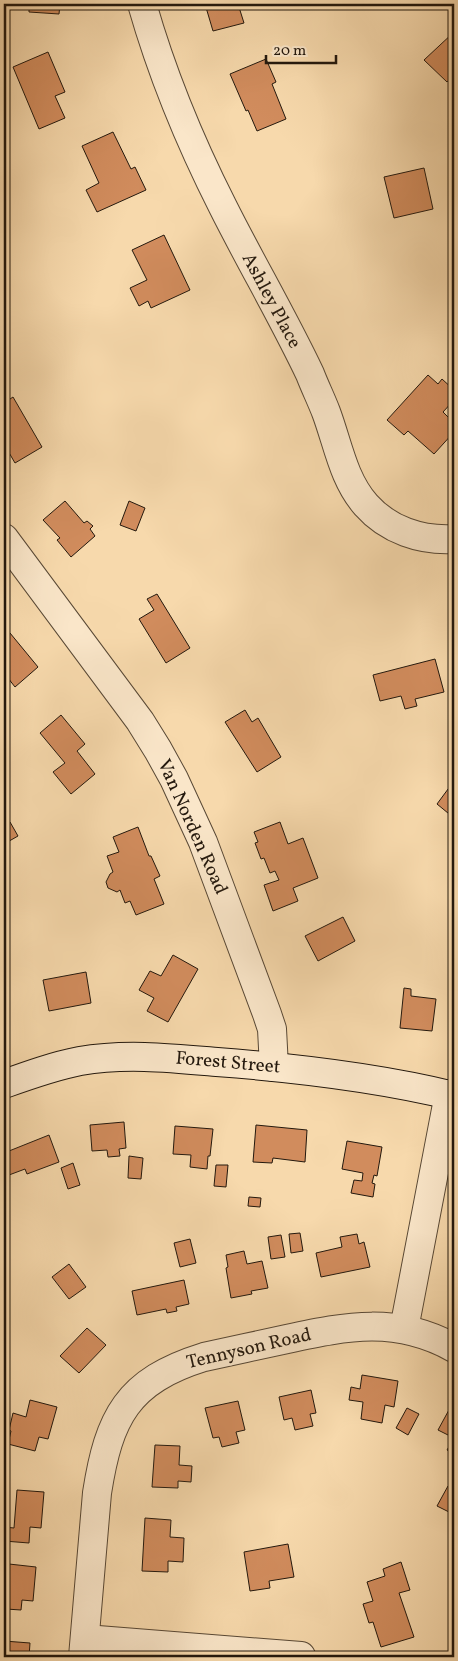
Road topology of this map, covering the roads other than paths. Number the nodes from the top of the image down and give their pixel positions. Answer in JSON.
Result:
{"nodes":[{"id":1,"x":142,"y":4,"type":"edge"},
{"id":2,"x":4,"y":538,"type":"edge"},
{"id":3,"x":454,"y":540,"type":"edge"},
{"id":4,"x":274,"y":1067,"type":"junction"},
{"id":5,"x":4,"y":1084,"type":"edge"},
{"id":6,"x":452,"y":1095,"type":"edge"},
{"id":7,"x":404,"y":1329,"type":"junction"},
{"id":8,"x":454,"y":1348,"type":"edge"},
{"id":9,"x":84,"y":1648,"type":"edge"},
{"id":10,"x":301,"y":1656,"type":"edge"}],
"edges":[{"from":1,"to":3,"type":"street","name":"Ashley Place"},
{"from":2,"to":4,"type":"street","name":"Van Norden Road"},
{"from":4,"to":5,"type":"street","name":"Forest Street"},
{"from":4,"to":6,"type":"street","name":"Forest Street"},
{"from":6,"to":7,"type":"street"},
{"from":7,"to":8,"type":"street","name":"Tennyson Road"},
{"from":7,"to":9,"type":"street","name":"Tennyson Road"},
{"from":9,"to":10,"type":"street"}]}
